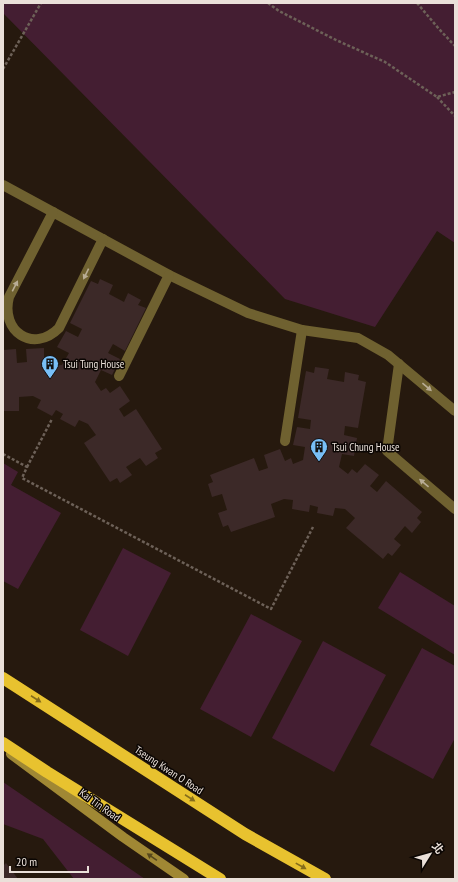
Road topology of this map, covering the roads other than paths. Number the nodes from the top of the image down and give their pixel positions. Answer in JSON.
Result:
{"nodes":[{"id":1,"x":3,"y":185,"type":"edge"},
{"id":2,"x":52,"y":212,"type":"junction"},
{"id":3,"x":103,"y":239,"type":"junction"},
{"id":4,"x":169,"y":275,"type":"junction"},
{"id":5,"x":302,"y":330,"type":"junction"},
{"id":6,"x":399,"y":364,"type":"junction"},
{"id":7,"x":119,"y":376,"type":"dead end"},
{"id":8,"x":455,"y":411,"type":"edge"},
{"id":9,"x":285,"y":441,"type":"dead end"},
{"id":10,"x":455,"y":508,"type":"edge"},
{"id":11,"x":3,"y":678,"type":"edge"},
{"id":12,"x":3,"y":742,"type":"edge"},
{"id":13,"x":3,"y":748,"type":"edge"},
{"id":14,"x":184,"y":879,"type":"edge"},
{"id":15,"x":220,"y":879,"type":"edge"},
{"id":16,"x":325,"y":879,"type":"edge"}],
"edges":[{"from":1,"to":2,"type":"lane"},
{"from":2,"to":3,"type":"lane"},
{"from":3,"to":2,"type":"lane","one_way":true},
{"from":3,"to":4,"type":"lane"},
{"from":4,"to":5,"type":"lane"},
{"from":4,"to":7,"type":"lane"},
{"from":5,"to":6,"type":"lane"},
{"from":5,"to":9,"type":"lane"},
{"from":6,"to":8,"type":"lane","one_way":true},
{"from":10,"to":6,"type":"lane","one_way":true},
{"from":11,"to":16,"type":"highway","name":"Tseung Kwan O Road","one_way":true},
{"from":12,"to":15,"type":"highway"},
{"from":14,"to":13,"type":"street","name":"Kai Tin Road","one_way":true}]}
